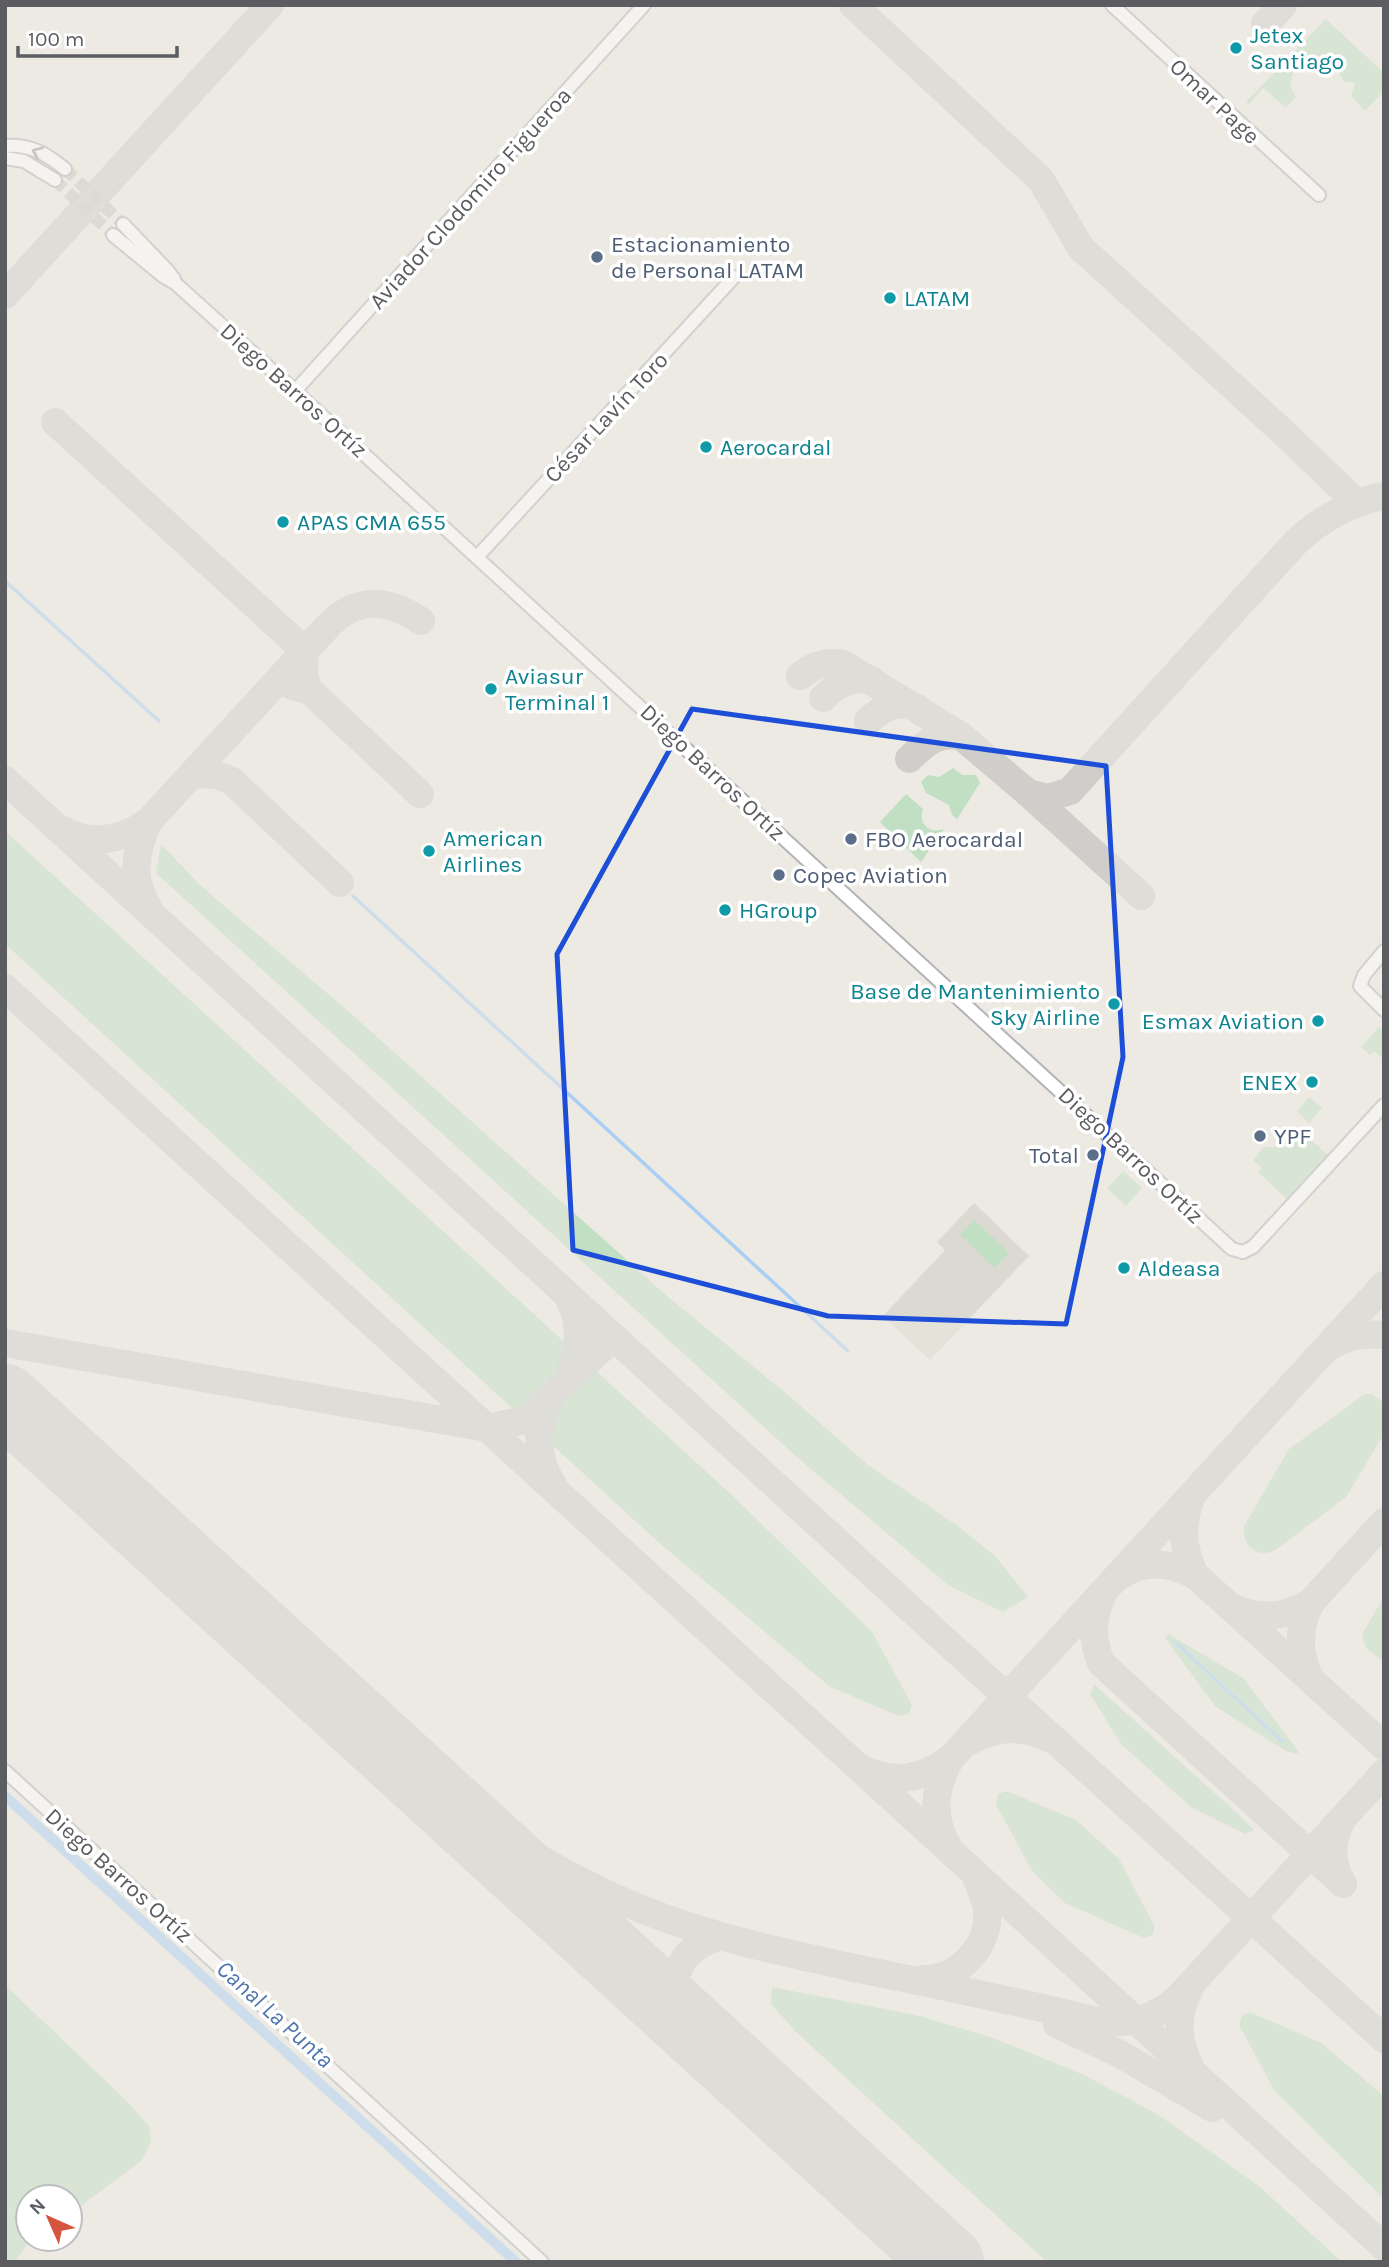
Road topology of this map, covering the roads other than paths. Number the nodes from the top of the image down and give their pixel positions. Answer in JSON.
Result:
{"nodes":[{"id":1,"x":645,"y":5,"type":"edge"},
{"id":2,"x":1112,"y":5,"type":"edge"},
{"id":3,"x":5,"y":146,"type":"edge"},
{"id":4,"x":5,"y":158,"type":"edge"},
{"id":5,"x":65,"y":169,"type":"tunnel mouth"},
{"id":6,"x":55,"y":180,"type":"tunnel mouth"},
{"id":7,"x":1319,"y":195,"type":"dead end"},
{"id":8,"x":123,"y":224,"type":"tunnel mouth"},
{"id":9,"x":113,"y":235,"type":"tunnel mouth"},
{"id":10,"x":734,"y":277,"type":"dead end"},
{"id":11,"x":176,"y":283,"type":"junction"},
{"id":12,"x":295,"y":391,"type":"junction"},
{"id":13,"x":477,"y":557,"type":"junction"},
{"id":14,"x":1384,"y":951,"type":"edge"},
{"id":15,"x":1384,"y":1010,"type":"edge"},
{"id":16,"x":1384,"y":1105,"type":"edge"},
{"id":17,"x":5,"y":1771,"type":"edge"},
{"id":18,"x":542,"y":2262,"type":"edge"}],
"edges":[{"from":1,"to":12,"type":"street","name":"Aviador Clodomiro Figueroa"},
{"from":2,"to":7,"type":"street","name":"Omar Page"},
{"from":5,"to":3,"type":"street","one_way":true},
{"from":4,"to":6,"type":"street"},
{"from":8,"to":11,"type":"street","name":"Diego Barros Ortíz"},
{"from":9,"to":11,"type":"street","name":"Diego Barros Ortíz"},
{"from":10,"to":13,"type":"street","name":"César Lavín Toro"},
{"from":11,"to":12,"type":"street","name":"Diego Barros Ortíz"},
{"from":12,"to":13,"type":"street","name":"Diego Barros Ortíz"},
{"from":13,"to":16,"type":"street","name":"Diego Barros Ortíz"},
{"from":14,"to":15,"type":"street"},
{"from":17,"to":18,"type":"street","name":"Diego Barros Ortíz"}]}
